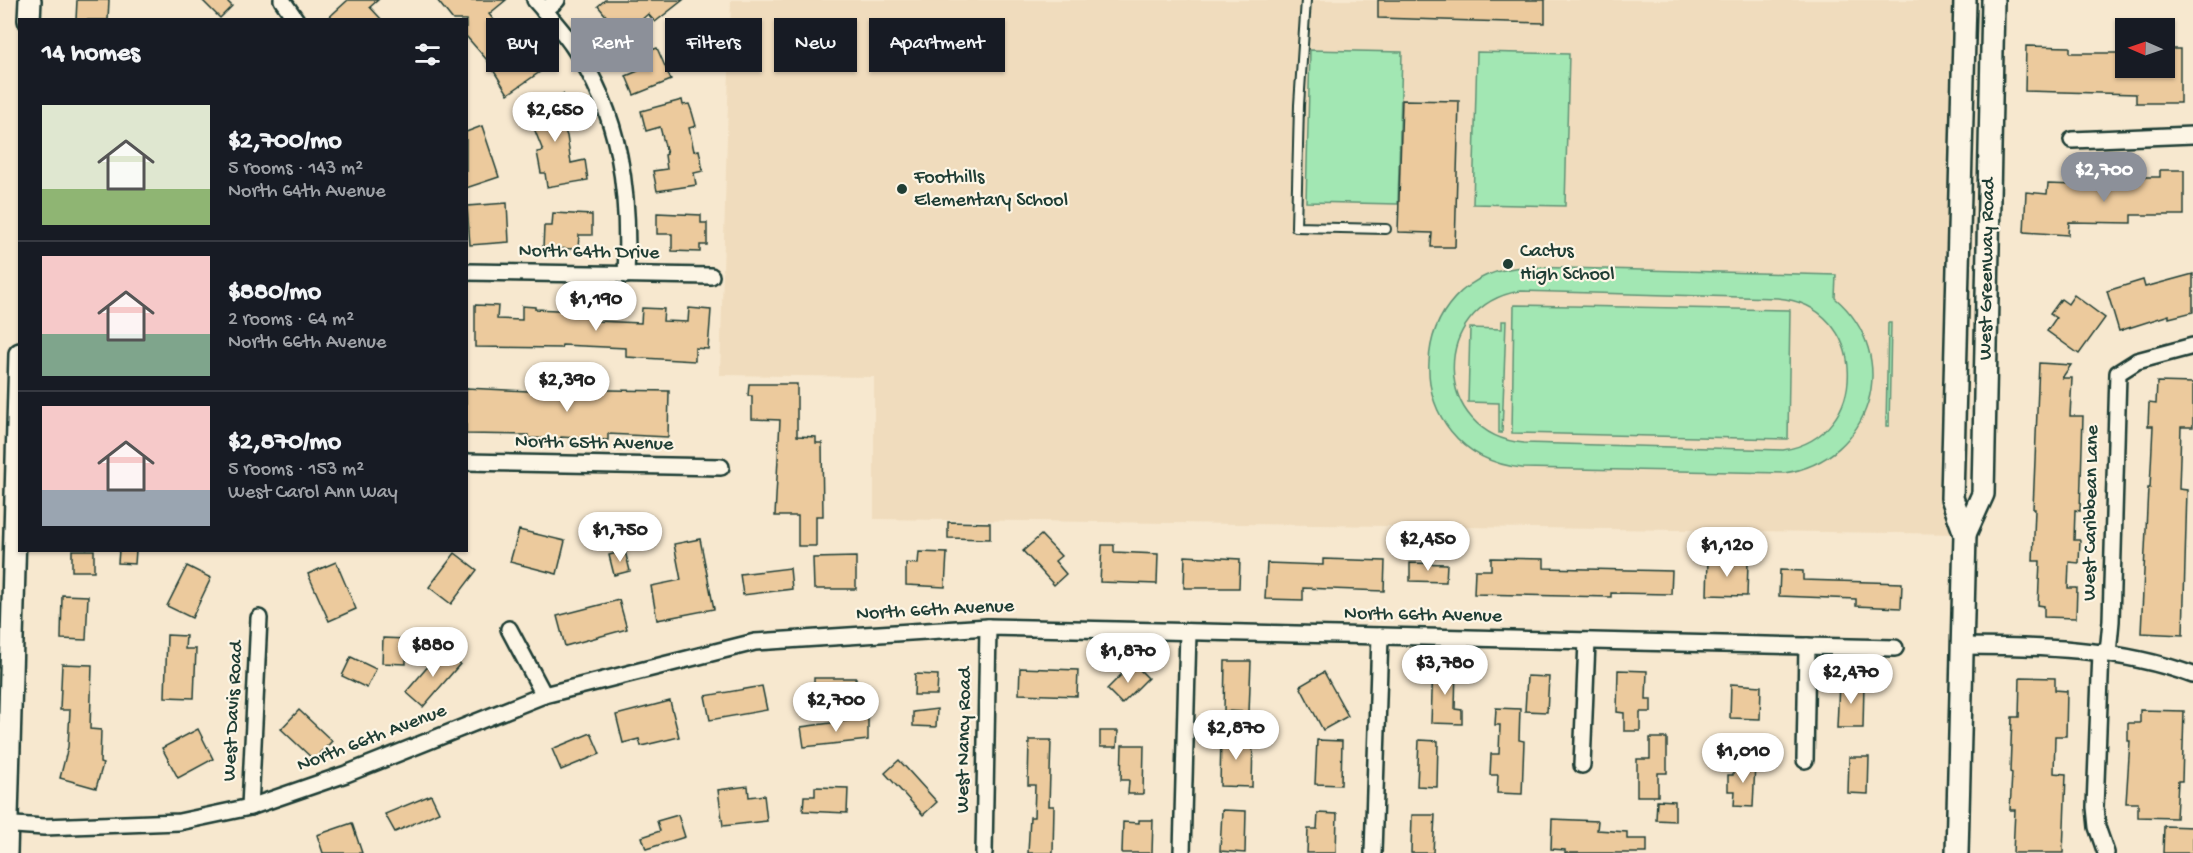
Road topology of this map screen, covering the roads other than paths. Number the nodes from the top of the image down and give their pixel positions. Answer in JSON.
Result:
{"nodes":[{"id":1,"x":30,"y":0,"type":"edge"},
{"id":2,"x":282,"y":0,"type":"edge"},
{"id":3,"x":557,"y":0,"type":"edge"},
{"id":4,"x":1306,"y":0,"type":"edge"},
{"id":5,"x":1965,"y":0,"type":"edge"},
{"id":6,"x":1993,"y":0,"type":"edge"},
{"id":7,"x":540,"y":5,"type":"edge"},
{"id":8,"x":29,"y":18,"type":"edge"},
{"id":9,"x":295,"y":18,"type":"edge"},
{"id":10,"x":2193,"y":135,"type":"edge"},
{"id":11,"x":2072,"y":140,"type":"dead end"},
{"id":12,"x":1962,"y":170,"type":"junction"},
{"id":13,"x":1989,"y":182,"type":"junction"},
{"id":14,"x":1386,"y":229,"type":"dead end"},
{"id":15,"x":468,"y":272,"type":"edge"},
{"id":16,"x":626,"y":275,"type":"junction"},
{"id":17,"x":711,"y":276,"type":"dead end"},
{"id":18,"x":2193,"y":346,"type":"edge"},
{"id":19,"x":18,"y":454,"type":"edge"},
{"id":20,"x":468,"y":462,"type":"edge"},
{"id":21,"x":721,"y":467,"type":"dead end"},
{"id":22,"x":1965,"y":534,"type":"junction"},
{"id":23,"x":7,"y":579,"type":"edge"},
{"id":24,"x":259,"y":618,"type":"dead end"},
{"id":25,"x":988,"y":627,"type":"junction"},
{"id":26,"x":509,"y":629,"type":"dead end"},
{"id":27,"x":1188,"y":632,"type":"junction"},
{"id":28,"x":1380,"y":636,"type":"junction"},
{"id":29,"x":1587,"y":641,"type":"junction"},
{"id":30,"x":1807,"y":646,"type":"junction"},
{"id":31,"x":1962,"y":646,"type":"junction"},
{"id":32,"x":1895,"y":648,"type":"dead end"},
{"id":33,"x":2104,"y":653,"type":"junction"},
{"id":34,"x":2193,"y":675,"type":"edge"},
{"id":35,"x":544,"y":695,"type":"junction"},
{"id":36,"x":1805,"y":760,"type":"dead end"},
{"id":37,"x":1582,"y":765,"type":"dead end"},
{"id":38,"x":250,"y":807,"type":"junction"},
{"id":39,"x":3,"y":825,"type":"edge"},
{"id":40,"x":6,"y":853,"type":"edge"},
{"id":41,"x":984,"y":853,"type":"edge"},
{"id":42,"x":1182,"y":853,"type":"edge"},
{"id":43,"x":1373,"y":853,"type":"edge"},
{"id":44,"x":1957,"y":853,"type":"edge"},
{"id":45,"x":2106,"y":853,"type":"edge"}],
"edges":[{"from":1,"to":8,"type":"main road"},
{"from":2,"to":9,"type":"street"},
{"from":3,"to":7,"type":"street"},
{"from":4,"to":14,"type":"lane"},
{"from":5,"to":12,"type":"main road","name":"West Greenway Road"},
{"from":6,"to":13,"type":"main road","name":"West Greenway Road"},
{"from":7,"to":16,"type":"street"},
{"from":10,"to":11,"type":"street"},
{"from":12,"to":13,"type":"main road"},
{"from":12,"to":22,"type":"main road","name":"West Greenway Road"},
{"from":13,"to":22,"type":"main road","name":"West Greenway Road"},
{"from":15,"to":16,"type":"street","name":"North 64th Drive"},
{"from":16,"to":17,"type":"street","name":"North 64th Drive"},
{"from":18,"to":33,"type":"street","name":"West Caribbean Lane"},
{"from":19,"to":23,"type":"main road"},
{"from":20,"to":21,"type":"street","name":"North 65th Avenue"},
{"from":22,"to":31,"type":"main road","name":"West Greenway Road"},
{"from":23,"to":39,"type":"main road"},
{"from":24,"to":38,"type":"street","name":"West Davis Road"},
{"from":25,"to":27,"type":"street","name":"North 66th Avenue"},
{"from":25,"to":35,"type":"street","name":"North 66th Avenue"},
{"from":25,"to":41,"type":"street","name":"West Nancy Road"},
{"from":26,"to":35,"type":"street"},
{"from":27,"to":28,"type":"street","name":"North 66th Avenue"},
{"from":27,"to":42,"type":"street"},
{"from":28,"to":29,"type":"street","name":"North 66th Avenue"},
{"from":28,"to":43,"type":"street"},
{"from":29,"to":30,"type":"street","name":"North 66th Avenue"},
{"from":29,"to":37,"type":"street"},
{"from":30,"to":32,"type":"street","name":"North 66th Avenue"},
{"from":30,"to":36,"type":"street"},
{"from":31,"to":33,"type":"street"},
{"from":31,"to":44,"type":"main road","name":"West Greenway Road"},
{"from":33,"to":34,"type":"street"},
{"from":33,"to":45,"type":"street","name":"West Caribbean Lane"},
{"from":35,"to":38,"type":"street","name":"North 66th Avenue"},
{"from":38,"to":39,"type":"street","name":"North 66th Avenue"},
{"from":39,"to":40,"type":"main road"}]}
